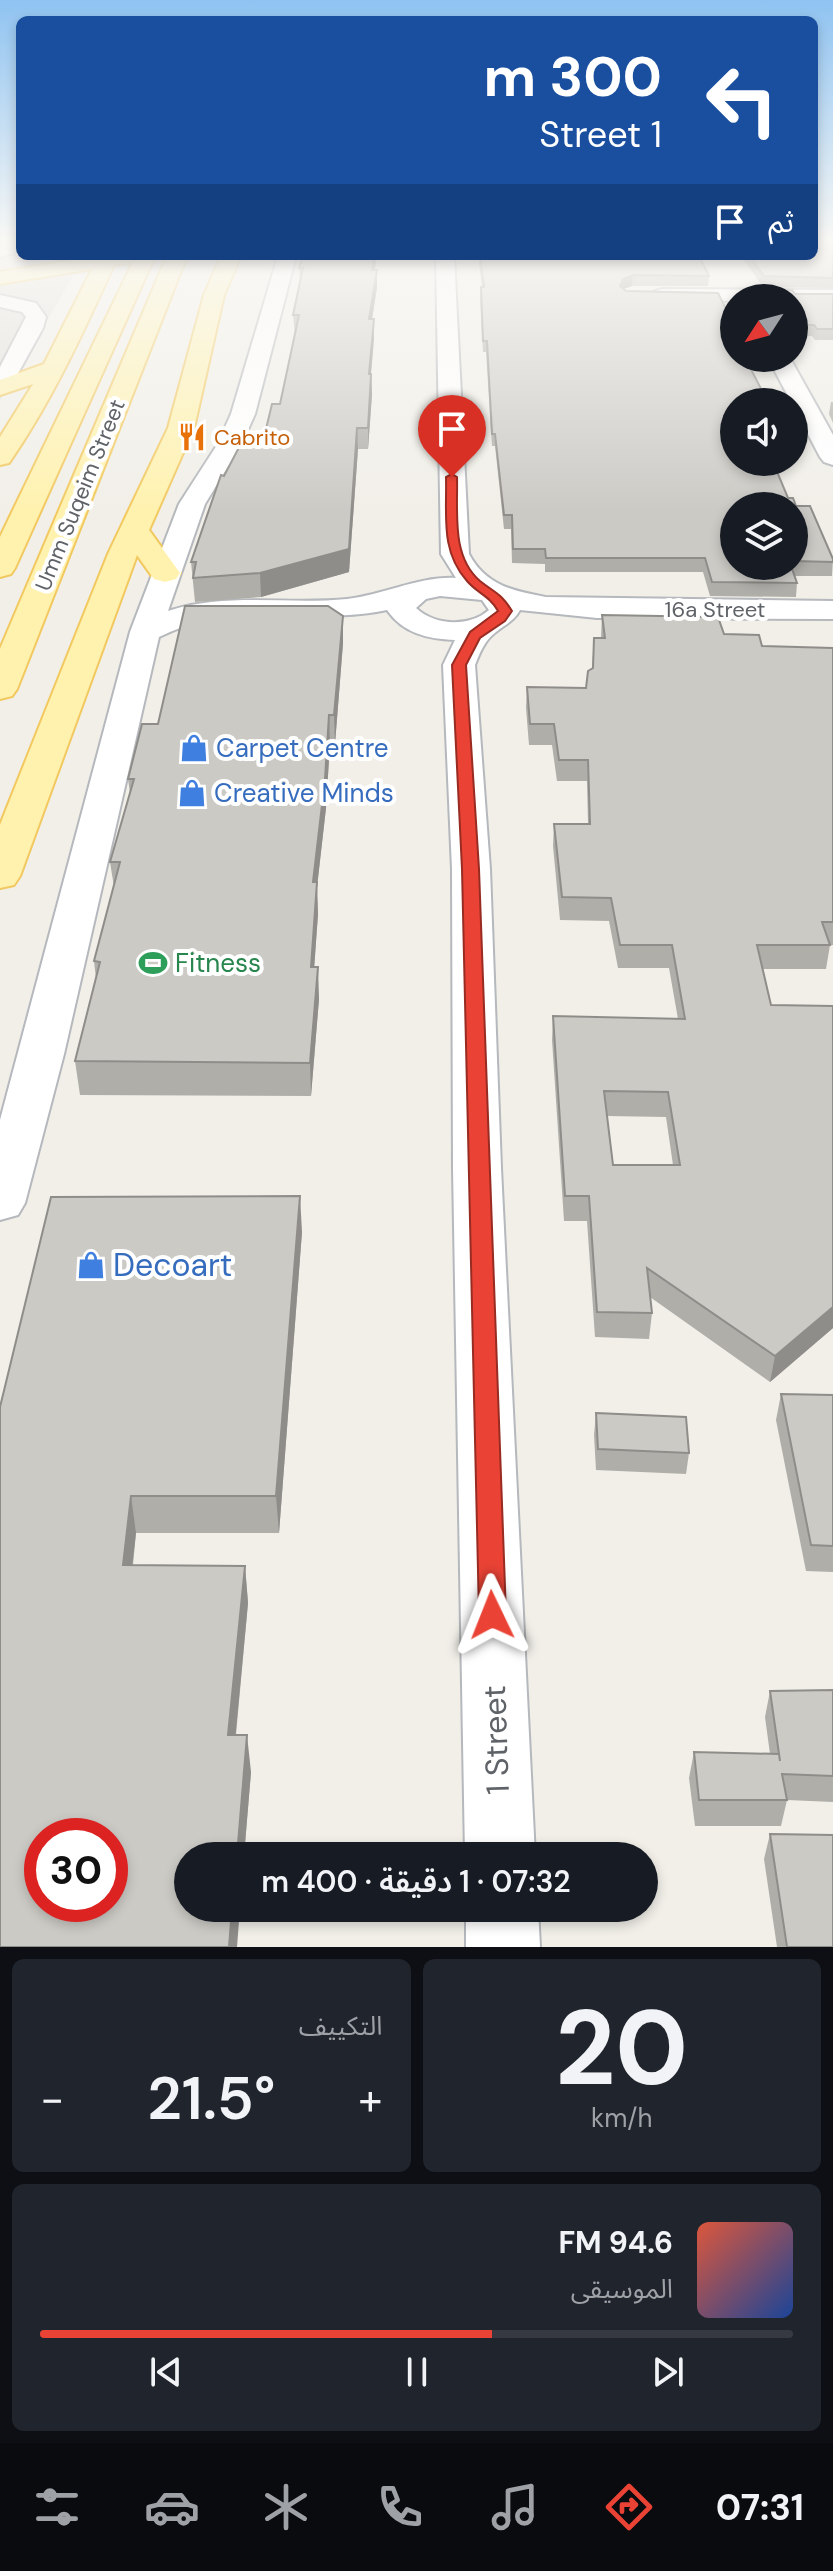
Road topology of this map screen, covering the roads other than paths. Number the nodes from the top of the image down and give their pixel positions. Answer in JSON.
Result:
{"nodes":[{"id":1,"x":32,"y":330,"type":"edge"},
{"id":2,"x":60,"y":330,"type":"edge"},
{"id":3,"x":111,"y":330,"type":"edge"},
{"id":4,"x":147,"y":330,"type":"edge"},
{"id":5,"x":205,"y":330,"type":"edge"},
{"id":6,"x":266,"y":330,"type":"edge"},
{"id":7,"x":447,"y":330,"type":"edge"},
{"id":8,"x":54,"y":368,"type":"junction"},
{"id":9,"x":787,"y":372,"type":"edge"},
{"id":10,"x":0,"y":387,"type":"edge"},
{"id":11,"x":190,"y":388,"type":"junction"},
{"id":12,"x":796,"y":388,"type":"edge"},
{"id":13,"x":808,"y":388,"type":"edge"},
{"id":14,"x":821,"y":388,"type":"dead end"},
{"id":15,"x":808,"y":410,"type":"edge"},
{"id":16,"x":833,"y":457,"type":"edge"},
{"id":17,"x":137,"y":463,"type":"dead end"},
{"id":18,"x":3,"y":468,"type":"edge"},
{"id":19,"x":114,"y":529,"type":"junction"},
{"id":20,"x":455,"y":554,"type":"junction"},
{"id":21,"x":0,"y":568,"type":"edge"},
{"id":22,"x":77,"y":577,"type":"dead end"},
{"id":23,"x":162,"y":581,"type":"junction"},
{"id":24,"x":226,"y":609,"type":"junction"},
{"id":25,"x":419,"y":609,"type":"junction"},
{"id":26,"x":833,"y":610,"type":"edge"},
{"id":27,"x":484,"y":621,"type":"junction"},
{"id":28,"x":27,"y":626,"type":"junction"},
{"id":29,"x":145,"y":632,"type":"junction"},
{"id":30,"x":0,"y":689,"type":"edge"},
{"id":31,"x":0,"y":876,"type":"edge"},
{"id":32,"x":0,"y":1203,"type":"edge"},
{"id":33,"x":500,"y":1842,"type":"edge"},
{"id":34,"x":502,"y":1922,"type":"edge"},
{"id":35,"x":503,"y":1947,"type":"edge"}],
"edges":[{"from":1,"to":10,"type":"street"},
{"from":2,"to":8,"type":"main road"},
{"from":3,"to":21,"type":"main road","name":"Umm Suqeim Street"},
{"from":4,"to":28,"type":"main road","name":"Umm Suqeim Street"},
{"from":5,"to":11,"type":"main road"},
{"from":6,"to":23,"type":"street"},
{"from":7,"to":20,"type":"street"},
{"from":8,"to":10,"type":"main road"},
{"from":8,"to":18,"type":"main road"},
{"from":9,"to":12,"type":"street"},
{"from":11,"to":17,"type":"main road"},
{"from":11,"to":19,"type":"main road"},
{"from":13,"to":14,"type":"street"},
{"from":15,"to":16,"type":"street"},
{"from":19,"to":23,"type":"main road"},
{"from":19,"to":31,"type":"main road"},
{"from":20,"to":25,"type":"street"},
{"from":20,"to":27,"type":"street"},
{"from":22,"to":28,"type":"main road"},
{"from":23,"to":24,"type":"street"},
{"from":23,"to":29,"type":"street"},
{"from":24,"to":25,"type":"street"},
{"from":24,"to":29,"type":"street"},
{"from":25,"to":27,"type":"street"},
{"from":25,"to":27,"type":"street"},
{"from":25,"to":27,"type":"street"},
{"from":26,"to":27,"type":"street","name":"16a Street"},
{"from":27,"to":33,"type":"street","name":"1 Street"},
{"from":28,"to":30,"type":"main road","name":"Umm Suqeim Street"},
{"from":29,"to":32,"type":"street"},
{"from":34,"to":35,"type":"street"}]}
